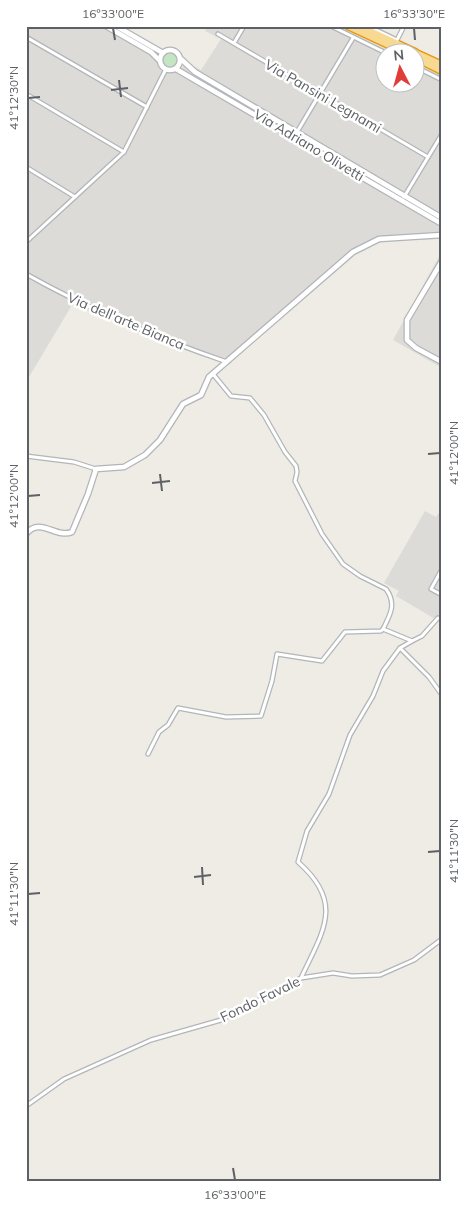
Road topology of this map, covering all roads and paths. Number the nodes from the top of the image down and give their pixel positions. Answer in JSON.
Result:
{"nodes":[{"id":1,"x":106,"y":26,"type":"edge"},
{"id":2,"x":116,"y":26,"type":"edge"},
{"id":3,"x":244,"y":26,"type":"edge"},
{"id":4,"x":331,"y":26,"type":"edge"},
{"id":5,"x":348,"y":26,"type":"edge"},
{"id":6,"x":359,"y":26,"type":"edge"},
{"id":7,"x":368,"y":26,"type":"edge"},
{"id":8,"x":404,"y":26,"type":"edge"},
{"id":9,"x":218,"y":34,"type":"dead end"},
{"id":10,"x":26,"y":37,"type":"edge"},
{"id":11,"x":353,"y":38,"type":"junction"},
{"id":12,"x":382,"y":42,"type":"edge"},
{"id":13,"x":392,"y":42,"type":"edge"},
{"id":14,"x":234,"y":43,"type":"junction"},
{"id":15,"x":376,"y":48,"type":"edge"},
{"id":16,"x":163,"y":53,"type":"junction"},
{"id":17,"x":426,"y":58,"type":"edge"},
{"id":18,"x":180,"y":60,"type":"junction"},
{"id":19,"x":160,"y":61,"type":"junction"},
{"id":20,"x":426,"y":63,"type":"edge"},
{"id":21,"x":442,"y":65,"type":"edge"},
{"id":22,"x":176,"y":69,"type":"junction"},
{"id":23,"x":166,"y":70,"type":"junction"},
{"id":24,"x":442,"y":70,"type":"edge"},
{"id":25,"x":426,"y":72,"type":"edge"},
{"id":26,"x":442,"y":80,"type":"edge"},
{"id":27,"x":26,"y":94,"type":"edge"},
{"id":28,"x":320,"y":94,"type":"junction"},
{"id":29,"x":147,"y":107,"type":"junction"},
{"id":30,"x":297,"y":133,"type":"junction"},
{"id":31,"x":442,"y":134,"type":"edge"},
{"id":32,"x":124,"y":152,"type":"junction"},
{"id":33,"x":428,"y":157,"type":"junction"},
{"id":34,"x":26,"y":167,"type":"edge"},
{"id":35,"x":75,"y":197,"type":"junction"},
{"id":36,"x":404,"y":198,"type":"junction"},
{"id":37,"x":442,"y":218,"type":"edge"},
{"id":38,"x":442,"y":224,"type":"edge"},
{"id":39,"x":442,"y":235,"type":"edge"},
{"id":40,"x":26,"y":242,"type":"edge"},
{"id":41,"x":442,"y":261,"type":"edge"},
{"id":42,"x":26,"y":274,"type":"edge"},
{"id":43,"x":228,"y":362,"type":"junction"},
{"id":44,"x":442,"y":362,"type":"edge"},
{"id":45,"x":213,"y":374,"type":"junction"},
{"id":46,"x":26,"y":456,"type":"edge"},
{"id":47,"x":96,"y":470,"type":"junction"},
{"id":48,"x":26,"y":534,"type":"edge"},
{"id":49,"x":442,"y":569,"type":"edge"},
{"id":50,"x":442,"y":595,"type":"edge"},
{"id":51,"x":438,"y":618,"type":"dead end"},
{"id":52,"x":383,"y":629,"type":"junction"},
{"id":53,"x":412,"y":641,"type":"junction"},
{"id":54,"x":400,"y":648,"type":"junction"},
{"id":55,"x":442,"y":695,"type":"edge"},
{"id":56,"x":148,"y":754,"type":"dead end"},
{"id":57,"x":442,"y":939,"type":"edge"},
{"id":58,"x":301,"y":978,"type":"junction"},
{"id":59,"x":26,"y":1106,"type":"edge"}],
"edges":[{"from":1,"to":19,"type":"street"},
{"from":2,"to":16,"type":"street","name":"Via Adriano Olivetti"},
{"from":3,"to":14,"type":"street"},
{"from":4,"to":11,"type":"street"},
{"from":5,"to":12,"type":"highway"},
{"from":6,"to":13,"type":"highway"},
{"from":7,"to":8,"type":"street"},
{"from":9,"to":14,"type":"street","name":"Via Pansini Legnami"},
{"from":10,"to":29,"type":"street"},
{"from":11,"to":15,"type":"street"},
{"from":11,"to":28,"type":"street"},
{"from":14,"to":28,"type":"street","name":"Via Pansini Legnami"},
{"from":16,"to":18,"type":"street","name":"Via Adriano Olivetti"},
{"from":16,"to":19,"type":"street"},
{"from":17,"to":21,"type":"highway"},
{"from":18,"to":22,"type":"street"},
{"from":18,"to":30,"type":"street","name":"Via Adriano Olivetti"},
{"from":19,"to":23,"type":"street"},
{"from":20,"to":24,"type":"highway"},
{"from":22,"to":23,"type":"street"},
{"from":22,"to":36,"type":"street","name":"Via Adriano Olivetti"},
{"from":23,"to":29,"type":"street"},
{"from":25,"to":26,"type":"street"},
{"from":27,"to":32,"type":"street"},
{"from":28,"to":30,"type":"street"},
{"from":28,"to":33,"type":"street","name":"Via Pansini Legnami"},
{"from":29,"to":32,"type":"street"},
{"from":30,"to":36,"type":"street","name":"Via Adriano Olivetti"},
{"from":31,"to":33,"type":"street"},
{"from":32,"to":35,"type":"street"},
{"from":33,"to":36,"type":"street"},
{"from":34,"to":35,"type":"street"},
{"from":35,"to":40,"type":"street"},
{"from":36,"to":37,"type":"street","name":"Via Adriano Olivetti"},
{"from":36,"to":38,"type":"street","name":"Via Adriano Olivetti"},
{"from":39,"to":43,"type":"street"},
{"from":41,"to":44,"type":"street"},
{"from":42,"to":43,"type":"street","name":"Via dell'arte Bianca"},
{"from":43,"to":45,"type":"street"},
{"from":45,"to":47,"type":"street"},
{"from":45,"to":52,"type":"street"},
{"from":46,"to":47,"type":"street"},
{"from":47,"to":48,"type":"street"},
{"from":49,"to":50,"type":"street"},
{"from":51,"to":53,"type":"street"},
{"from":52,"to":53,"type":"street"},
{"from":52,"to":56,"type":"street"},
{"from":53,"to":54,"type":"street"},
{"from":54,"to":55,"type":"street"},
{"from":54,"to":58,"type":"street"},
{"from":57,"to":58,"type":"street","name":"Fondo Favale"},
{"from":58,"to":59,"type":"street","name":"Fondo Favale"}]}
